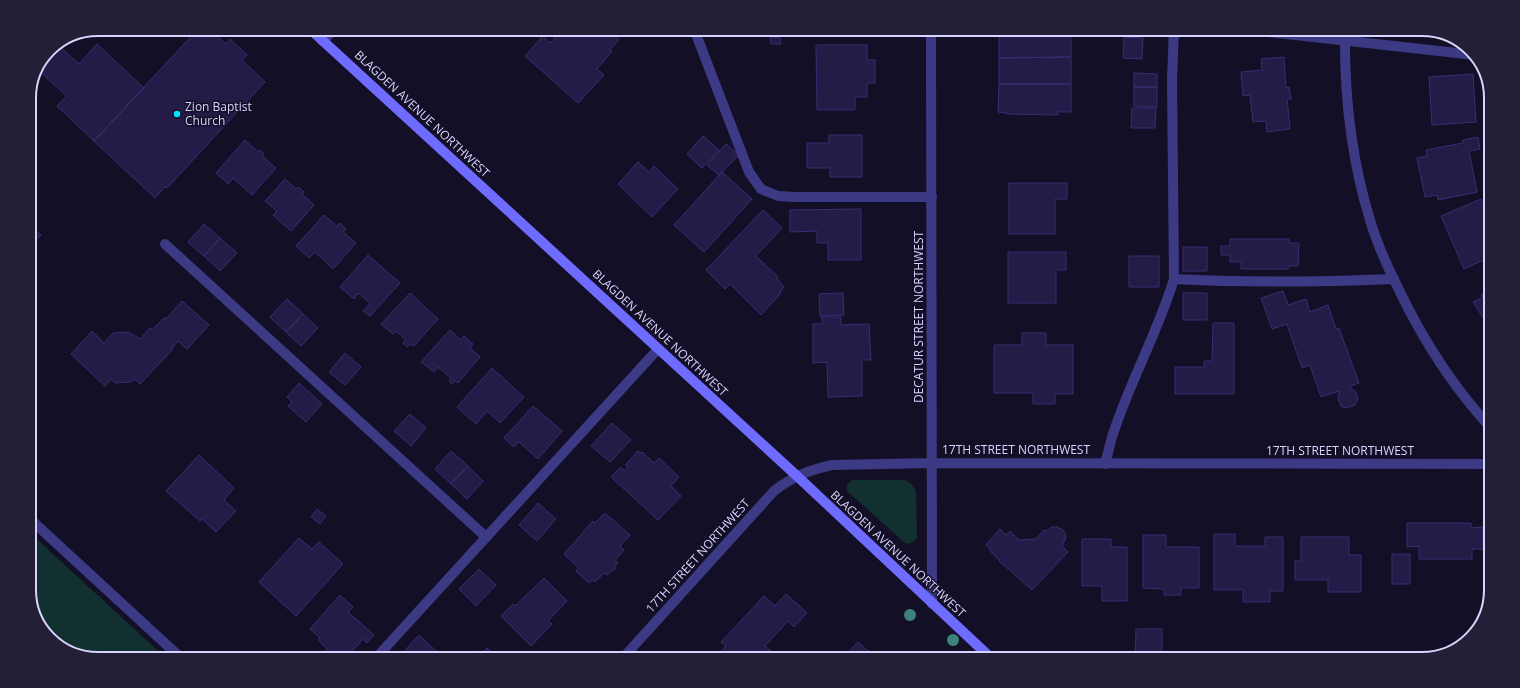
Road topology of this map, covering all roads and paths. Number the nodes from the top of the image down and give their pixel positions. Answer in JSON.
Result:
{"nodes":[{"id":1,"x":318,"y":36,"type":"edge"},
{"id":2,"x":328,"y":36,"type":"edge"},
{"id":3,"x":697,"y":36,"type":"edge"},
{"id":4,"x":931,"y":36,"type":"edge"},
{"id":5,"x":1174,"y":36,"type":"edge"},
{"id":6,"x":1307,"y":36,"type":"edge"},
{"id":7,"x":1345,"y":36,"type":"edge"},
{"id":8,"x":1345,"y":40,"type":"junction"},
{"id":9,"x":323,"y":41,"type":"junction"},
{"id":10,"x":1466,"y":54,"type":"edge"},
{"id":11,"x":932,"y":197,"type":"junction"},
{"id":12,"x":165,"y":244,"type":"dead end"},
{"id":13,"x":1174,"y":279,"type":"junction"},
{"id":14,"x":1394,"y":279,"type":"junction"},
{"id":15,"x":658,"y":349,"type":"junction"},
{"id":16,"x":1484,"y":421,"type":"edge"},
{"id":17,"x":932,"y":463,"type":"junction"},
{"id":18,"x":1105,"y":464,"type":"junction"},
{"id":19,"x":1484,"y":464,"type":"edge"},
{"id":20,"x":797,"y":476,"type":"junction"},
{"id":21,"x":36,"y":524,"type":"edge"},
{"id":22,"x":486,"y":537,"type":"junction"},
{"id":23,"x":932,"y":604,"type":"junction"},
{"id":24,"x":174,"y":652,"type":"edge"},
{"id":25,"x":381,"y":652,"type":"edge"},
{"id":26,"x":628,"y":652,"type":"edge"},
{"id":27,"x":984,"y":652,"type":"edge"}],
"edges":[{"from":1,"to":9,"type":"main road","name":"BLAGDEN AVENUE NORTHWEST"},
{"from":2,"to":9,"type":"street"},
{"from":3,"to":11,"type":"street"},
{"from":4,"to":11,"type":"street","name":"DECATUR STREET NORTHWEST"},
{"from":5,"to":13,"type":"street"},
{"from":6,"to":8,"type":"street"},
{"from":7,"to":8,"type":"street"},
{"from":8,"to":10,"type":"street"},
{"from":8,"to":14,"type":"street"},
{"from":9,"to":15,"type":"main road","name":"BLAGDEN AVENUE NORTHWEST"},
{"from":11,"to":17,"type":"street","name":"DECATUR STREET NORTHWEST"},
{"from":12,"to":22,"type":"street"},
{"from":13,"to":14,"type":"street"},
{"from":13,"to":18,"type":"street"},
{"from":14,"to":16,"type":"street"},
{"from":15,"to":20,"type":"main road","name":"BLAGDEN AVENUE NORTHWEST"},
{"from":15,"to":22,"type":"street"},
{"from":17,"to":18,"type":"street","name":"17TH STREET NORTHWEST"},
{"from":17,"to":20,"type":"street","name":"17TH STREET NORTHWEST"},
{"from":17,"to":23,"type":"street","name":"DECATUR STREET NORTHWEST"},
{"from":18,"to":19,"type":"street","name":"17TH STREET NORTHWEST"},
{"from":20,"to":23,"type":"main road","name":"BLAGDEN AVENUE NORTHWEST"},
{"from":20,"to":26,"type":"street","name":"17TH STREET NORTHWEST"},
{"from":21,"to":24,"type":"street"},
{"from":22,"to":25,"type":"street"},
{"from":23,"to":27,"type":"main road","name":"BLAGDEN AVENUE NORTHWEST"}]}
